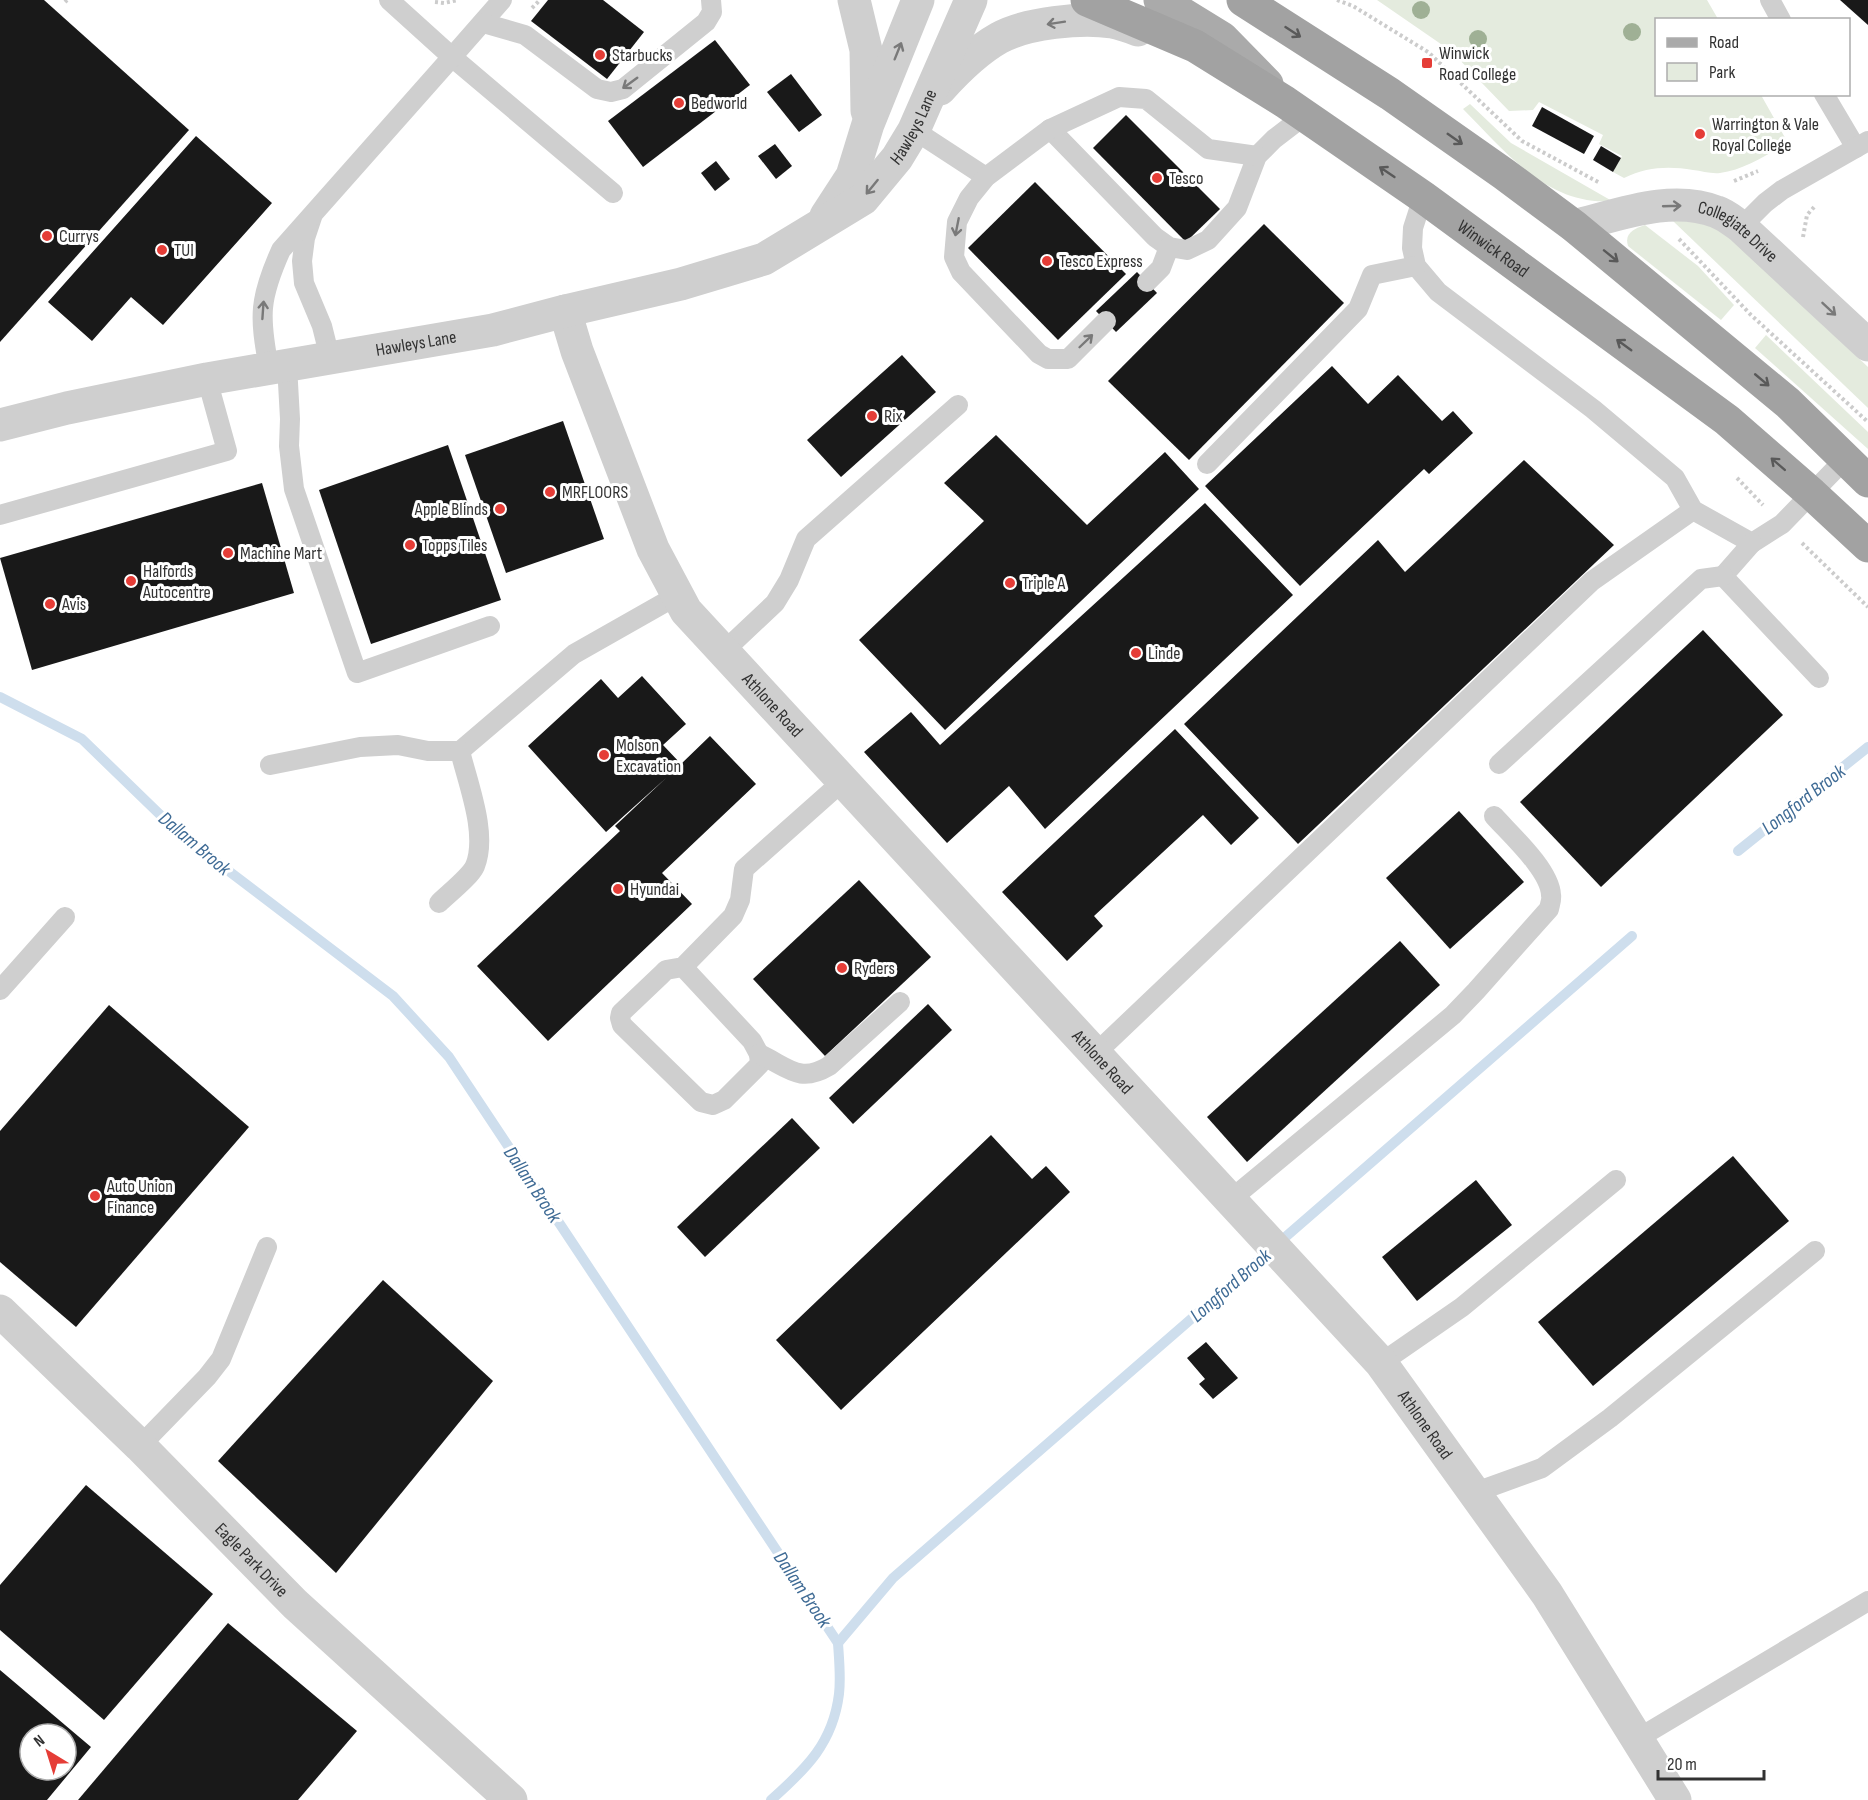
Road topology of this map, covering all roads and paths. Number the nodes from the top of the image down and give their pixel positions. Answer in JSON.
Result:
{"nodes":[{"id":1,"x":389,"y":0,"type":"edge"},
{"id":2,"x":458,"y":0,"type":"edge"},
{"id":3,"x":502,"y":0,"type":"edge"},
{"id":4,"x":711,"y":0,"type":"edge"},
{"id":5,"x":855,"y":0,"type":"edge"},
{"id":6,"x":918,"y":0,"type":"edge"},
{"id":7,"x":971,"y":0,"type":"edge"},
{"id":8,"x":1087,"y":0,"type":"edge"},
{"id":9,"x":1160,"y":0,"type":"edge"},
{"id":10,"x":1243,"y":0,"type":"edge"},
{"id":11,"x":1337,"y":0,"type":"edge"},
{"id":12,"x":1770,"y":0,"type":"edge"},
{"id":13,"x":429,"y":1,"type":"edge"},
{"id":14,"x":1780,"y":18,"type":"edge"},
{"id":15,"x":483,"y":23,"type":"junction"},
{"id":16,"x":1195,"y":46,"type":"junction"},
{"id":17,"x":452,"y":57,"type":"junction"},
{"id":18,"x":1826,"y":96,"type":"edge"},
{"id":19,"x":1294,"y":109,"type":"junction"},
{"id":20,"x":920,"y":117,"type":"junction"},
{"id":21,"x":867,"y":124,"type":"junction"},
{"id":22,"x":1050,"y":129,"type":"junction"},
{"id":23,"x":1862,"y":144,"type":"edge"},
{"id":24,"x":1257,"y":156,"type":"junction"},
{"id":25,"x":986,"y":177,"type":"junction"},
{"id":26,"x":1601,"y":183,"type":"dead end"},
{"id":27,"x":613,"y":193,"type":"dead end"},
{"id":28,"x":1423,"y":197,"type":"junction"},
{"id":29,"x":314,"y":212,"type":"junction"},
{"id":30,"x":820,"y":225,"type":"junction"},
{"id":31,"x":1574,"y":226,"type":"junction"},
{"id":32,"x":1741,"y":227,"type":"junction"},
{"id":33,"x":1672,"y":232,"type":"dead end"},
{"id":34,"x":1169,"y":248,"type":"junction"},
{"id":35,"x":1416,"y":266,"type":"junction"},
{"id":36,"x":1147,"y":282,"type":"dead end"},
{"id":37,"x":565,"y":311,"type":"junction"},
{"id":38,"x":1106,"y":321,"type":"dead end"},
{"id":39,"x":1868,"y":345,"type":"edge"},
{"id":40,"x":330,"y":358,"type":"junction"},
{"id":41,"x":278,"y":366,"type":"junction"},
{"id":42,"x":207,"y":379,"type":"junction"},
{"id":43,"x":958,"y":405,"type":"dead end"},
{"id":44,"x":1868,"y":422,"type":"edge"},
{"id":45,"x":0,"y":425,"type":"edge"},
{"id":46,"x":1207,"y":464,"type":"dead end"},
{"id":47,"x":1857,"y":470,"type":"edge"},
{"id":48,"x":1812,"y":494,"type":"junction"},
{"id":49,"x":1693,"y":510,"type":"junction"},
{"id":50,"x":0,"y":515,"type":"edge"},
{"id":51,"x":1752,"y":543,"type":"junction"},
{"id":52,"x":1868,"y":546,"type":"edge"},
{"id":53,"x":1813,"y":554,"type":"dead end"},
{"id":54,"x":1723,"y":576,"type":"junction"},
{"id":55,"x":678,"y":595,"type":"junction"},
{"id":56,"x":1868,"y":607,"type":"edge"},
{"id":57,"x":490,"y":626,"type":"dead end"},
{"id":58,"x":723,"y":652,"type":"junction"},
{"id":59,"x":1819,"y":678,"type":"dead end"},
{"id":60,"x":460,"y":751,"type":"junction"},
{"id":61,"x":1499,"y":764,"type":"dead end"},
{"id":62,"x":270,"y":765,"type":"dead end"},
{"id":63,"x":843,"y":781,"type":"junction"},
{"id":64,"x":1494,"y":816,"type":"dead end"},
{"id":65,"x":439,"y":903,"type":"dead end"},
{"id":66,"x":65,"y":917,"type":"dead end"},
{"id":67,"x":683,"y":967,"type":"junction"},
{"id":68,"x":0,"y":990,"type":"edge"},
{"id":69,"x":900,"y":1002,"type":"dead end"},
{"id":70,"x":1096,"y":1053,"type":"junction"},
{"id":71,"x":759,"y":1054,"type":"junction"},
{"id":72,"x":1616,"y":1180,"type":"dead end"},
{"id":73,"x":1238,"y":1209,"type":"junction"},
{"id":74,"x":267,"y":1247,"type":"dead end"},
{"id":75,"x":1815,"y":1251,"type":"dead end"},
{"id":76,"x":0,"y":1311,"type":"edge"},
{"id":77,"x":1381,"y":1364,"type":"junction"},
{"id":78,"x":140,"y":1446,"type":"junction"},
{"id":79,"x":1476,"y":1492,"type":"junction"},
{"id":80,"x":1868,"y":1601,"type":"edge"},
{"id":81,"x":1637,"y":1739,"type":"junction"},
{"id":82,"x":505,"y":1798,"type":"edge"},
{"id":83,"x":1676,"y":1800,"type":"edge"}],
"edges":[{"from":1,"to":17,"type":"lane"},
{"from":2,"to":13,"type":"path"},
{"from":3,"to":15,"type":"lane"},
{"from":4,"to":15,"type":"lane","one_way":true},
{"from":5,"to":21,"type":"street"},
{"from":21,"to":6,"type":"street","name":"Hawleys Lane","one_way":true},
{"from":7,"to":20,"type":"street","name":"Hawleys Lane"},
{"from":8,"to":16,"type":"highway","name":"Winwick Road"},
{"from":9,"to":19,"type":"main road"},
{"from":10,"to":31,"type":"highway","one_way":true},
{"from":11,"to":26,"type":"path"},
{"from":12,"to":14,"type":"lane"},
{"from":15,"to":17,"type":"lane"},
{"from":16,"to":19,"type":"highway","name":"Winwick Road"},
{"from":16,"to":20,"type":"street","one_way":true},
{"from":17,"to":27,"type":"lane"},
{"from":17,"to":29,"type":"lane"},
{"from":18,"to":23,"type":"lane"},
{"from":19,"to":24,"type":"lane"},
{"from":28,"to":19,"type":"highway","name":"Winwick Road","one_way":true},
{"from":20,"to":25,"type":"lane"},
{"from":20,"to":30,"type":"street","name":"Hawleys Lane","one_way":true},
{"from":21,"to":30,"type":"street","name":"Hawleys Lane"},
{"from":22,"to":24,"type":"lane"},
{"from":22,"to":25,"type":"lane"},
{"from":22,"to":34,"type":"lane"},
{"from":23,"to":32,"type":"lane"},
{"from":24,"to":34,"type":"lane"},
{"from":25,"to":38,"type":"lane","one_way":true},
{"from":28,"to":35,"type":"lane"},
{"from":48,"to":28,"type":"highway","name":"Winwick Road","one_way":true},
{"from":29,"to":40,"type":"lane"},
{"from":41,"to":29,"type":"lane","one_way":true},
{"from":30,"to":37,"type":"street","name":"Hawleys Lane"},
{"from":31,"to":32,"type":"street","name":"Collegiate Drive","one_way":true},
{"from":31,"to":47,"type":"highway","one_way":true},
{"from":32,"to":39,"type":"street","name":"Collegiate Drive","one_way":true},
{"from":33,"to":44,"type":"path"},
{"from":34,"to":36,"type":"lane"},
{"from":35,"to":46,"type":"lane"},
{"from":35,"to":49,"type":"lane"},
{"from":37,"to":40,"type":"street","name":"Hawleys Lane"},
{"from":37,"to":55,"type":"street","name":"Athlone Road"},
{"from":40,"to":41,"type":"street","name":"Hawleys Lane"},
{"from":41,"to":42,"type":"street","name":"Hawleys Lane"},
{"from":41,"to":57,"type":"lane"},
{"from":42,"to":45,"type":"street","name":"Hawleys Lane"},
{"from":42,"to":50,"type":"lane"},
{"from":43,"to":58,"type":"lane"},
{"from":47,"to":48,"type":"lane"},
{"from":48,"to":51,"type":"lane"},
{"from":48,"to":52,"type":"highway","name":"Winwick Road"},
{"from":49,"to":51,"type":"lane"},
{"from":49,"to":70,"type":"lane"},
{"from":51,"to":54,"type":"lane"},
{"from":53,"to":56,"type":"path"},
{"from":54,"to":59,"type":"lane"},
{"from":54,"to":61,"type":"lane"},
{"from":55,"to":58,"type":"street","name":"Athlone Road"},
{"from":55,"to":60,"type":"lane"},
{"from":58,"to":63,"type":"street","name":"Athlone Road"},
{"from":60,"to":62,"type":"lane"},
{"from":60,"to":65,"type":"lane"},
{"from":63,"to":67,"type":"lane"},
{"from":63,"to":70,"type":"street","name":"Athlone Road"},
{"from":64,"to":73,"type":"lane"},
{"from":66,"to":68,"type":"lane"},
{"from":67,"to":71,"type":"lane"},
{"from":67,"to":71,"type":"lane"},
{"from":69,"to":71,"type":"lane"},
{"from":70,"to":73,"type":"street","name":"Athlone Road"},
{"from":72,"to":77,"type":"lane"},
{"from":73,"to":77,"type":"street","name":"Athlone Road"},
{"from":74,"to":78,"type":"lane"},
{"from":75,"to":79,"type":"lane"},
{"from":76,"to":78,"type":"street","name":"Eagle Park Drive"},
{"from":77,"to":79,"type":"street","name":"Athlone Road"},
{"from":78,"to":82,"type":"street","name":"Eagle Park Drive"},
{"from":79,"to":81,"type":"street","name":"Athlone Road"},
{"from":80,"to":81,"type":"lane"},
{"from":81,"to":83,"type":"street","name":"Athlone Road"}]}
